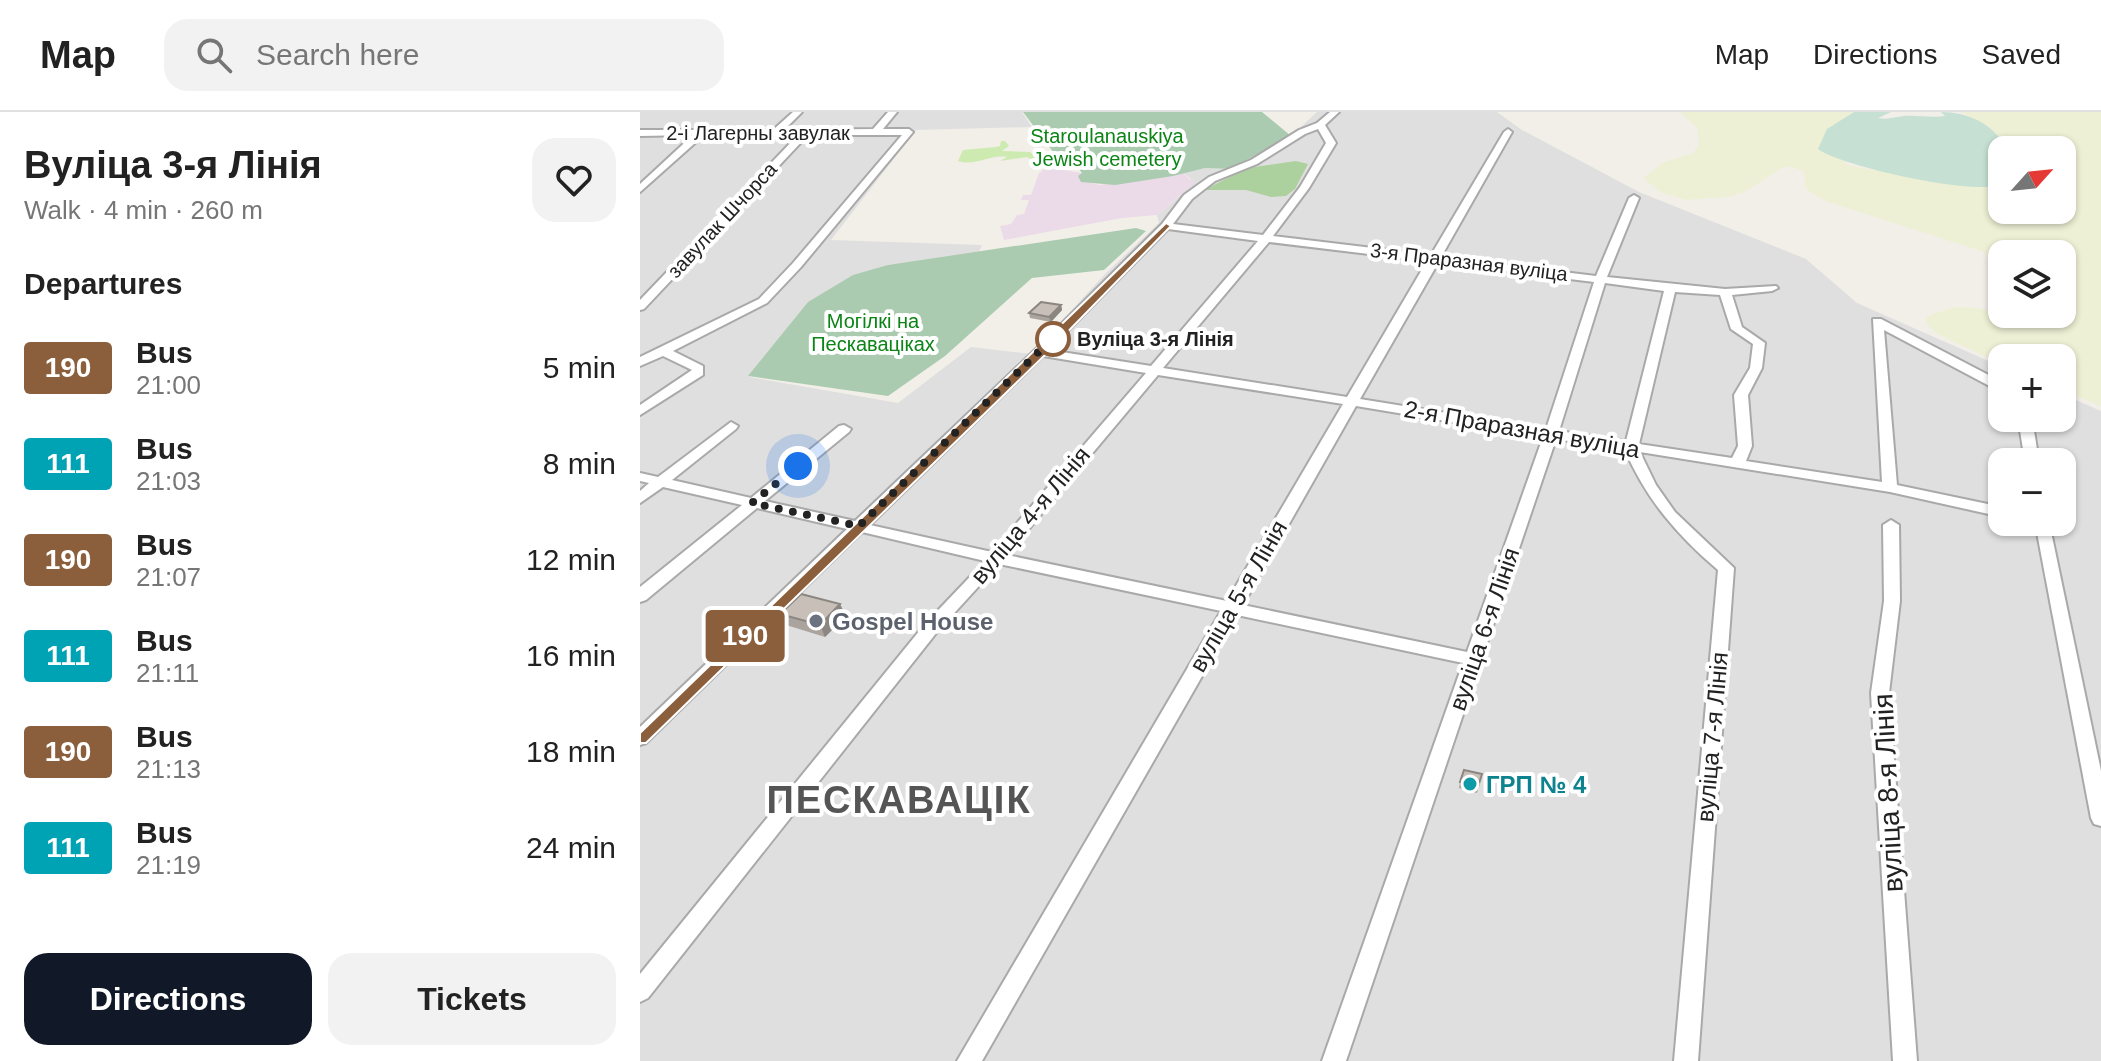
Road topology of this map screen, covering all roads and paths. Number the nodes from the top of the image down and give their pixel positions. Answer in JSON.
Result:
{"nodes":[{"id":1,"x":798,"y":112,"type":"edge"},
{"id":2,"x":893,"y":112,"type":"edge"},
{"id":3,"x":1335,"y":112,"type":"edge"},
{"id":4,"x":1320,"y":125,"type":"junction"},
{"id":5,"x":1508,"y":132,"type":"dead end"},
{"id":6,"x":640,"y":133,"type":"edge"},
{"id":7,"x":701,"y":133,"type":"junction"},
{"id":8,"x":775,"y":133,"type":"junction"},
{"id":9,"x":875,"y":133,"type":"junction"},
{"id":10,"x":804,"y":134,"type":"junction"},
{"id":11,"x":640,"y":189,"type":"edge"},
{"id":12,"x":1634,"y":198,"type":"dead end"},
{"id":13,"x":1166,"y":226,"type":"junction"},
{"id":14,"x":1267,"y":237,"type":"junction"},
{"id":15,"x":1435,"y":259,"type":"junction"},
{"id":16,"x":1601,"y":278,"type":"junction"},
{"id":17,"x":1670,"y":288,"type":"junction"},
{"id":18,"x":1772,"y":288,"type":"dead end"},
{"id":19,"x":1725,"y":292,"type":"junction"},
{"id":20,"x":640,"y":307,"type":"edge"},
{"id":21,"x":665,"y":352,"type":"junction"},
{"id":22,"x":1040,"y":352,"type":"junction"},
{"id":23,"x":640,"y":362,"type":"edge"},
{"id":24,"x":1154,"y":370,"type":"junction"},
{"id":25,"x":1988,"y":380,"type":"edge"},
{"id":26,"x":1352,"y":400,"type":"junction"},
{"id":27,"x":640,"y":411,"type":"edge"},
{"id":28,"x":731,"y":426,"type":"dead end"},
{"id":29,"x":844,"y":429,"type":"dead end"},
{"id":30,"x":1551,"y":434,"type":"junction"},
{"id":31,"x":1631,"y":448,"type":"junction"},
{"id":32,"x":1737,"y":464,"type":"junction"},
{"id":33,"x":640,"y":477,"type":"edge"},
{"id":34,"x":660,"y":482,"type":"junction"},
{"id":35,"x":1890,"y":488,"type":"junction"},
{"id":36,"x":640,"y":498,"type":"edge"},
{"id":37,"x":752,"y":503,"type":"junction"},
{"id":38,"x":1988,"y":509,"type":"edge"},
{"id":39,"x":1891,"y":525,"type":"dead end"},
{"id":40,"x":859,"y":526,"type":"junction"},
{"id":41,"x":2045,"y":536,"type":"edge"},
{"id":42,"x":996,"y":558,"type":"junction"},
{"id":43,"x":640,"y":596,"type":"edge"},
{"id":44,"x":1231,"y":607,"type":"junction"},
{"id":45,"x":1473,"y":659,"type":"junction"},
{"id":46,"x":640,"y":738,"type":"edge"},
{"id":47,"x":2101,"y":818,"type":"edge"},
{"id":48,"x":640,"y":991,"type":"edge"},
{"id":49,"x":969,"y":1061,"type":"edge"},
{"id":50,"x":1334,"y":1061,"type":"edge"},
{"id":51,"x":1686,"y":1061,"type":"edge"},
{"id":52,"x":1905,"y":1061,"type":"edge"}],
"edges":[{"from":1,"to":8,"type":"street"},
{"from":2,"to":9,"type":"street","name":"2-і Лагерны завулак"},
{"from":3,"to":4,"type":"street"},
{"from":4,"to":13,"type":"street"},
{"from":4,"to":14,"type":"street","name":"вуліца 4-я Лінія"},
{"from":5,"to":15,"type":"street","name":"вуліца 5-я Лінія"},
{"from":6,"to":7,"type":"street","name":"2-і Лагерны завулак"},
{"from":7,"to":8,"type":"street","name":"2-і Лагерны завулак"},
{"from":7,"to":11,"type":"street"},
{"from":8,"to":10,"type":"street","name":"2-і Лагерны завулак"},
{"from":9,"to":10,"type":"street","name":"2-і Лагерны завулак"},
{"from":9,"to":21,"type":"street","name":"2-і Лагерны завулак"},
{"from":10,"to":20,"type":"street","name":"завулак Шчорса"},
{"from":12,"to":16,"type":"street","name":"вуліца 6-я Лінія"},
{"from":13,"to":14,"type":"street","name":"3-я Праразная вуліца"},
{"from":13,"to":22,"type":"street"},
{"from":14,"to":15,"type":"street","name":"3-я Праразная вуліца"},
{"from":14,"to":24,"type":"street","name":"вуліца 4-я Лінія"},
{"from":15,"to":16,"type":"street","name":"3-я Праразная вуліца"},
{"from":15,"to":26,"type":"street","name":"вуліца 5-я Лінія"},
{"from":16,"to":17,"type":"street","name":"3-я Праразная вуліца"},
{"from":16,"to":30,"type":"street","name":"вуліца 6-я Лінія"},
{"from":17,"to":19,"type":"street","name":"3-я Праразная вуліца"},
{"from":17,"to":31,"type":"street"},
{"from":18,"to":19,"type":"street","name":"3-я Праразная вуліца"},
{"from":19,"to":32,"type":"street"},
{"from":21,"to":23,"type":"street"},
{"from":21,"to":27,"type":"street"},
{"from":22,"to":24,"type":"street","name":"2-я Праразная вуліца"},
{"from":22,"to":40,"type":"street"},
{"from":24,"to":26,"type":"street","name":"2-я Праразная вуліца"},
{"from":24,"to":42,"type":"street","name":"вуліца 4-я Лінія"},
{"from":25,"to":35,"type":"street"},
{"from":26,"to":30,"type":"street","name":"2-я Праразная вуліца"},
{"from":26,"to":44,"type":"street","name":"вуліца 5-я Лінія"},
{"from":28,"to":34,"type":"street"},
{"from":29,"to":37,"type":"street"},
{"from":30,"to":31,"type":"street","name":"2-я Праразная вуліца"},
{"from":30,"to":45,"type":"street","name":"вуліца 6-я Лінія"},
{"from":31,"to":32,"type":"street","name":"2-я Праразная вуліца"},
{"from":31,"to":51,"type":"street","name":"вуліца 7-я Лінія"},
{"from":32,"to":35,"type":"street","name":"2-я Праразная вуліца"},
{"from":33,"to":34,"type":"street"},
{"from":34,"to":36,"type":"street"},
{"from":34,"to":37,"type":"street"},
{"from":35,"to":38,"type":"street","name":"2-я Праразная вуліца"},
{"from":37,"to":40,"type":"street"},
{"from":37,"to":43,"type":"street"},
{"from":39,"to":52,"type":"street","name":"вуліца 8-я Лінія"},
{"from":40,"to":42,"type":"street"},
{"from":40,"to":46,"type":"street"},
{"from":41,"to":47,"type":"street"},
{"from":42,"to":44,"type":"street"},
{"from":42,"to":48,"type":"street","name":"вуліца 4-я Лінія"},
{"from":44,"to":45,"type":"street"},
{"from":44,"to":49,"type":"street","name":"вуліца 5-я Лінія"},
{"from":45,"to":50,"type":"street","name":"вуліца 6-я Лінія"}]}
